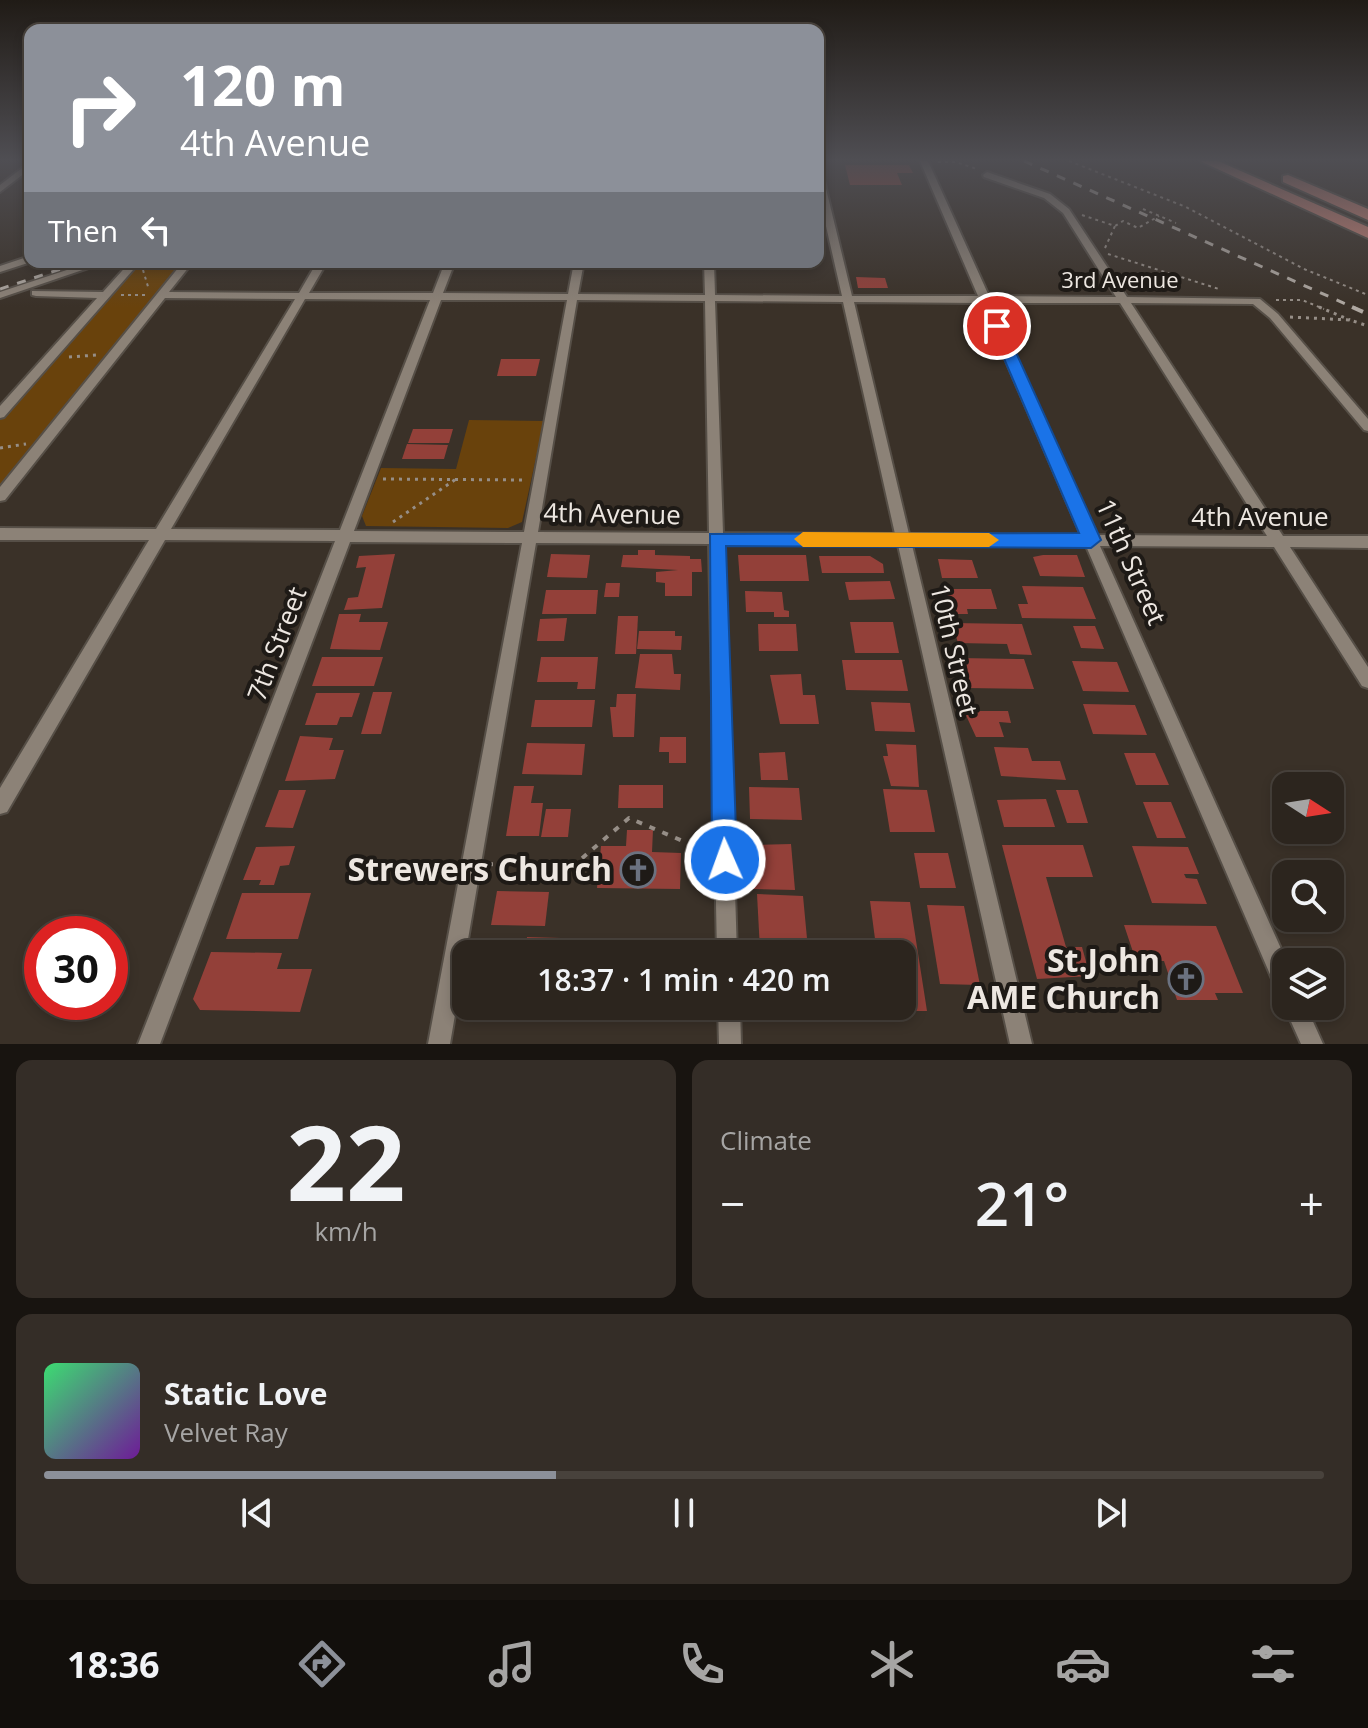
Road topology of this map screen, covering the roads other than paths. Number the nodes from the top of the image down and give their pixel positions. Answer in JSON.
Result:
{"nodes":[{"id":1,"x":827,"y":210,"type":"edge"},
{"id":2,"x":947,"y":210,"type":"edge"},
{"id":3,"x":1062,"y":210,"type":"edge"},
{"id":4,"x":1316,"y":210,"type":"edge"},
{"id":5,"x":1368,"y":233,"type":"edge"},
{"id":6,"x":24,"y":261,"type":"edge"},
{"id":7,"x":83,"y":268,"type":"edge"},
{"id":8,"x":129,"y":268,"type":"edge"},
{"id":9,"x":183,"y":268,"type":"edge"},
{"id":10,"x":318,"y":268,"type":"edge"},
{"id":11,"x":448,"y":268,"type":"edge"},
{"id":12,"x":578,"y":268,"type":"edge"},
{"id":13,"x":709,"y":268,"type":"edge"},
{"id":14,"x":0,"y":269,"type":"edge"},
{"id":15,"x":36,"y":293,"type":"dead end"},
{"id":16,"x":0,"y":295,"type":"edge"},
{"id":17,"x":106,"y":295,"type":"junction"},
{"id":18,"x":160,"y":295,"type":"junction"},
{"id":19,"x":302,"y":296,"type":"junction"},
{"id":20,"x":437,"y":297,"type":"junction"},
{"id":21,"x":573,"y":297,"type":"junction"},
{"id":22,"x":710,"y":298,"type":"junction"},
{"id":23,"x":847,"y":298,"type":"junction"},
{"id":24,"x":985,"y":299,"type":"junction"},
{"id":25,"x":1122,"y":300,"type":"junction"},
{"id":26,"x":0,"y":414,"type":"edge"},
{"id":27,"x":1368,"y":427,"type":"edge"},
{"id":28,"x":0,"y":496,"type":"edge"},
{"id":29,"x":0,"y":534,"type":"edge"},
{"id":30,"x":345,"y":534,"type":"junction"},
{"id":31,"x":158,"y":535,"type":"junction"},
{"id":32,"x":530,"y":536,"type":"junction"},
{"id":33,"x":716,"y":539,"type":"junction"},
{"id":34,"x":904,"y":540,"type":"junction"},
{"id":35,"x":1091,"y":540,"type":"junction"},
{"id":36,"x":1278,"y":541,"type":"junction"},
{"id":37,"x":1368,"y":542,"type":"edge"},
{"id":38,"x":1368,"y":681,"type":"edge"},
{"id":39,"x":0,"y":805,"type":"edge"},
{"id":40,"x":727,"y":940,"type":"edge"},
{"id":41,"x":1272,"y":953,"type":"edge"},
{"id":42,"x":729,"y":1020,"type":"edge"},
{"id":43,"x":1301,"y":1020,"type":"edge"},
{"id":44,"x":149,"y":1044,"type":"edge"},
{"id":45,"x":439,"y":1044,"type":"edge"},
{"id":46,"x":730,"y":1044,"type":"edge"},
{"id":47,"x":1021,"y":1044,"type":"edge"},
{"id":48,"x":1312,"y":1044,"type":"edge"}],
"edges":[{"from":1,"to":23,"type":"street","name":"10th Street"},
{"from":2,"to":24,"type":"street","name":"11th Street"},
{"from":3,"to":25,"type":"street"},
{"from":4,"to":5,"type":"highway"},
{"from":6,"to":14,"type":"street"},
{"from":7,"to":16,"type":"street"},
{"from":8,"to":17,"type":"street"},
{"from":9,"to":18,"type":"street"},
{"from":10,"to":19,"type":"street"},
{"from":11,"to":20,"type":"street","name":"7th Street"},
{"from":12,"to":21,"type":"street"},
{"from":13,"to":22,"type":"street"},
{"from":15,"to":17,"type":"street"},
{"from":17,"to":26,"type":"street"},
{"from":18,"to":19,"type":"street","name":"3rd Avenue"},
{"from":18,"to":28,"type":"street"},
{"from":19,"to":20,"type":"street","name":"3rd Avenue"},
{"from":19,"to":31,"type":"street"},
{"from":20,"to":21,"type":"street","name":"3rd Avenue"},
{"from":20,"to":30,"type":"street","name":"7th Street"},
{"from":21,"to":22,"type":"street","name":"3rd Avenue"},
{"from":21,"to":32,"type":"street"},
{"from":22,"to":23,"type":"street","name":"3rd Avenue"},
{"from":22,"to":33,"type":"street"},
{"from":23,"to":24,"type":"street","name":"3rd Avenue"},
{"from":23,"to":34,"type":"street","name":"10th Street"},
{"from":24,"to":25,"type":"street","name":"3rd Avenue"},
{"from":24,"to":35,"type":"street","name":"11th Street"},
{"from":25,"to":27,"type":"street","name":"3rd Avenue"},
{"from":25,"to":36,"type":"street"},
{"from":29,"to":31,"type":"street","name":"4th Avenue"},
{"from":30,"to":31,"type":"street","name":"4th Avenue"},
{"from":30,"to":32,"type":"street","name":"4th Avenue"},
{"from":30,"to":44,"type":"street","name":"7th Street"},
{"from":31,"to":39,"type":"street"},
{"from":32,"to":33,"type":"street","name":"4th Avenue"},
{"from":32,"to":45,"type":"street"},
{"from":33,"to":34,"type":"street","name":"4th Avenue"},
{"from":33,"to":40,"type":"street"},
{"from":34,"to":35,"type":"street","name":"4th Avenue"},
{"from":34,"to":47,"type":"street","name":"10th Street"},
{"from":35,"to":36,"type":"street","name":"4th Avenue"},
{"from":35,"to":41,"type":"street","name":"11th Street"},
{"from":36,"to":37,"type":"street","name":"4th Avenue"},
{"from":36,"to":38,"type":"street"},
{"from":42,"to":46,"type":"street"},
{"from":43,"to":48,"type":"street"}]}
